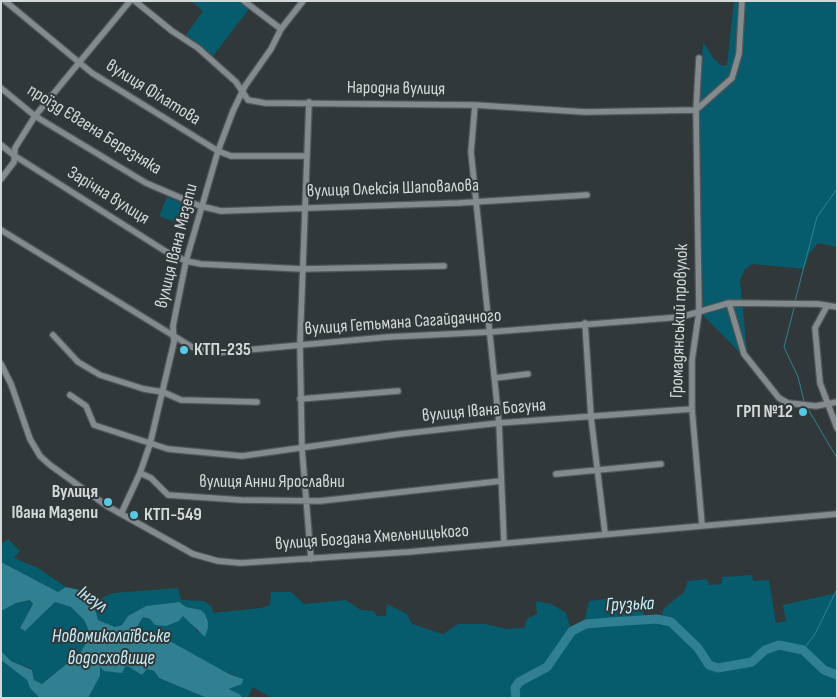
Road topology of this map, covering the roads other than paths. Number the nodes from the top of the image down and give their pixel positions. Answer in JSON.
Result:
{"nodes":[{"id":1,"x":5,"y":1,"type":"edge"},
{"id":2,"x":130,"y":1,"type":"edge"},
{"id":3,"x":135,"y":1,"type":"edge"},
{"id":4,"x":244,"y":1,"type":"edge"},
{"id":5,"x":304,"y":1,"type":"edge"},
{"id":6,"x":742,"y":1,"type":"edge"},
{"id":7,"x":281,"y":29,"type":"junction"},
{"id":8,"x":699,"y":58,"type":"dead end"},
{"id":9,"x":78,"y":63,"type":"junction"},
{"id":10,"x":1,"y":88,"type":"edge"},
{"id":11,"x":242,"y":91,"type":"junction"},
{"id":12,"x":308,"y":102,"type":"junction"},
{"id":13,"x":475,"y":105,"type":"junction"},
{"id":14,"x":696,"y":110,"type":"junction"},
{"id":15,"x":35,"y":116,"type":"junction"},
{"id":16,"x":1,"y":145,"type":"edge"},
{"id":17,"x":218,"y":151,"type":"junction"},
{"id":18,"x":15,"y":156,"type":"junction"},
{"id":19,"x":307,"y":156,"type":"junction"},
{"id":20,"x":1,"y":179,"type":"edge"},
{"id":21,"x":587,"y":195,"type":"dead end"},
{"id":22,"x":477,"y":201,"type":"junction"},
{"id":23,"x":200,"y":206,"type":"junction"},
{"id":24,"x":305,"y":207,"type":"junction"},
{"id":25,"x":1,"y":230,"type":"edge"},
{"id":26,"x":186,"y":261,"type":"junction"},
{"id":27,"x":444,"y":266,"type":"dead end"},
{"id":28,"x":302,"y":269,"type":"junction"},
{"id":29,"x":729,"y":303,"type":"junction"},
{"id":30,"x":826,"y":306,"type":"junction"},
{"id":31,"x":837,"y":307,"type":"edge"},
{"id":32,"x":699,"y":312,"type":"junction"},
{"id":33,"x":585,"y":323,"type":"junction"},
{"id":34,"x":490,"y":332,"type":"junction"},
{"id":35,"x":173,"y":334,"type":"junction"},
{"id":36,"x":53,"y":335,"type":"dead end"},
{"id":37,"x":300,"y":345,"type":"junction"},
{"id":38,"x":1,"y":364,"type":"edge"},
{"id":39,"x":528,"y":374,"type":"dead end"},
{"id":40,"x":494,"y":378,"type":"junction"},
{"id":41,"x":398,"y":391,"type":"dead end"},
{"id":42,"x":162,"y":392,"type":"junction"},
{"id":43,"x":70,"y":395,"type":"dead end"},
{"id":44,"x":300,"y":399,"type":"junction"},
{"id":45,"x":257,"y":402,"type":"dead end"},
{"id":46,"x":837,"y":402,"type":"edge"},
{"id":47,"x":826,"y":404,"type":"junction"},
{"id":48,"x":692,"y":409,"type":"junction"},
{"id":49,"x":591,"y":417,"type":"junction"},
{"id":50,"x":499,"y":424,"type":"junction"},
{"id":51,"x":837,"y":428,"type":"edge"},
{"id":52,"x":150,"y":444,"type":"junction"},
{"id":53,"x":302,"y":449,"type":"junction"},
{"id":54,"x":661,"y":464,"type":"dead end"},
{"id":55,"x":598,"y":468,"type":"junction"},
{"id":56,"x":140,"y":473,"type":"junction"},
{"id":57,"x":556,"y":474,"type":"dead end"},
{"id":58,"x":501,"y":481,"type":"junction"},
{"id":59,"x":307,"y":499,"type":"junction"},
{"id":60,"x":121,"y":514,"type":"junction"},
{"id":61,"x":837,"y":514,"type":"edge"},
{"id":62,"x":702,"y":525,"type":"junction"},
{"id":63,"x":605,"y":533,"type":"junction"},
{"id":64,"x":504,"y":542,"type":"junction"},
{"id":65,"x":311,"y":559,"type":"junction"}],
"edges":[{"from":1,"to":9,"type":"street","name":"вулиця Філатова"},
{"from":2,"to":9,"type":"street"},
{"from":3,"to":11,"type":"street","name":"Народна вулиця"},
{"from":4,"to":7,"type":"street"},
{"from":5,"to":7,"type":"street","name":"вулиця Івана Мазепи"},
{"from":6,"to":14,"type":"street"},
{"from":7,"to":11,"type":"street","name":"вулиця Івана Мазепи"},
{"from":8,"to":14,"type":"street","name":"Громадянський провулок"},
{"from":9,"to":15,"type":"street"},
{"from":9,"to":17,"type":"street","name":"вулиця Філатова"},
{"from":10,"to":15,"type":"street","name":"проїзд Євгена Березняка"},
{"from":11,"to":12,"type":"street","name":"Народна вулиця"},
{"from":11,"to":17,"type":"street","name":"вулиця Івана Мазепи"},
{"from":12,"to":13,"type":"street","name":"Народна вулиця"},
{"from":12,"to":19,"type":"street"},
{"from":13,"to":14,"type":"street","name":"Народна вулиця"},
{"from":13,"to":22,"type":"street"},
{"from":14,"to":32,"type":"street","name":"Громадянський провулок"},
{"from":15,"to":18,"type":"street"},
{"from":15,"to":23,"type":"street","name":"проїзд Євгена Березняка"},
{"from":16,"to":18,"type":"street","name":"Зарічна вулиця"},
{"from":17,"to":19,"type":"street","name":"вулиця Філатова"},
{"from":17,"to":23,"type":"street","name":"вулиця Івана Мазепи"},
{"from":18,"to":20,"type":"street"},
{"from":18,"to":26,"type":"street","name":"Зарічна вулиця"},
{"from":19,"to":24,"type":"street"},
{"from":21,"to":22,"type":"street","name":"вулиця Олексія Шаповалова"},
{"from":22,"to":24,"type":"street","name":"вулиця Олексія Шаповалова"},
{"from":22,"to":34,"type":"street"},
{"from":23,"to":24,"type":"street","name":"вулиця Олексія Шаповалова"},
{"from":23,"to":26,"type":"street","name":"вулиця Івана Мазепи"},
{"from":24,"to":28,"type":"street"},
{"from":25,"to":35,"type":"street","name":"вулиця Гетьмана Сагайдачного"},
{"from":26,"to":28,"type":"street"},
{"from":26,"to":35,"type":"street","name":"вулиця Івана Мазепи"},
{"from":27,"to":28,"type":"street"},
{"from":28,"to":37,"type":"street"},
{"from":29,"to":30,"type":"street","name":"вулиця Гетьмана Сагайдачного"},
{"from":29,"to":32,"type":"street","name":"вулиця Гетьмана Сагайдачного"},
{"from":29,"to":47,"type":"street"},
{"from":30,"to":31,"type":"street","name":"вулиця Гетьмана Сагайдачного"},
{"from":30,"to":47,"type":"street"},
{"from":32,"to":33,"type":"street","name":"вулиця Гетьмана Сагайдачного"},
{"from":32,"to":48,"type":"street","name":"Громадянський провулок"},
{"from":33,"to":34,"type":"street","name":"вулиця Гетьмана Сагайдачного"},
{"from":33,"to":49,"type":"street"},
{"from":34,"to":37,"type":"street","name":"вулиця Гетьмана Сагайдачного"},
{"from":34,"to":40,"type":"street"},
{"from":35,"to":37,"type":"street","name":"вулиця Гетьмана Сагайдачного"},
{"from":35,"to":42,"type":"street","name":"вулиця Івана Мазепи"},
{"from":36,"to":42,"type":"street"},
{"from":37,"to":44,"type":"street"},
{"from":38,"to":60,"type":"street","name":"вулиця Богдана Хмельницького"},
{"from":39,"to":40,"type":"street"},
{"from":40,"to":50,"type":"street"},
{"from":41,"to":44,"type":"street"},
{"from":42,"to":45,"type":"street"},
{"from":42,"to":52,"type":"street","name":"вулиця Івана Мазепи"},
{"from":43,"to":52,"type":"street","name":"вулиця Івана Богуна"},
{"from":44,"to":53,"type":"street"},
{"from":46,"to":47,"type":"street"},
{"from":47,"to":51,"type":"street"},
{"from":48,"to":49,"type":"street","name":"вулиця Івана Богуна"},
{"from":48,"to":62,"type":"street","name":"Громадянський провулок"},
{"from":49,"to":50,"type":"street","name":"вулиця Івана Богуна"},
{"from":49,"to":55,"type":"street"},
{"from":50,"to":53,"type":"street","name":"вулиця Івана Богуна"},
{"from":50,"to":58,"type":"street"},
{"from":52,"to":53,"type":"street","name":"вулиця Івана Богуна"},
{"from":52,"to":56,"type":"street","name":"вулиця Івана Мазепи"},
{"from":53,"to":59,"type":"street"},
{"from":54,"to":55,"type":"street"},
{"from":55,"to":57,"type":"street"},
{"from":55,"to":63,"type":"street"},
{"from":56,"to":59,"type":"street","name":"вулиця Анни Ярославни"},
{"from":56,"to":60,"type":"street","name":"вулиця Івана Мазепи"},
{"from":58,"to":59,"type":"street","name":"вулиця Анни Ярославни"},
{"from":58,"to":64,"type":"street"},
{"from":59,"to":65,"type":"street"},
{"from":60,"to":65,"type":"street","name":"вулиця Богдана Хмельницького"},
{"from":61,"to":62,"type":"street","name":"вулиця Богдана Хмельницького"},
{"from":62,"to":63,"type":"street","name":"вулиця Богдана Хмельницького"},
{"from":63,"to":64,"type":"street","name":"вулиця Богдана Хмельницького"},
{"from":64,"to":65,"type":"street","name":"вулиця Богдана Хмельницького"}]}
